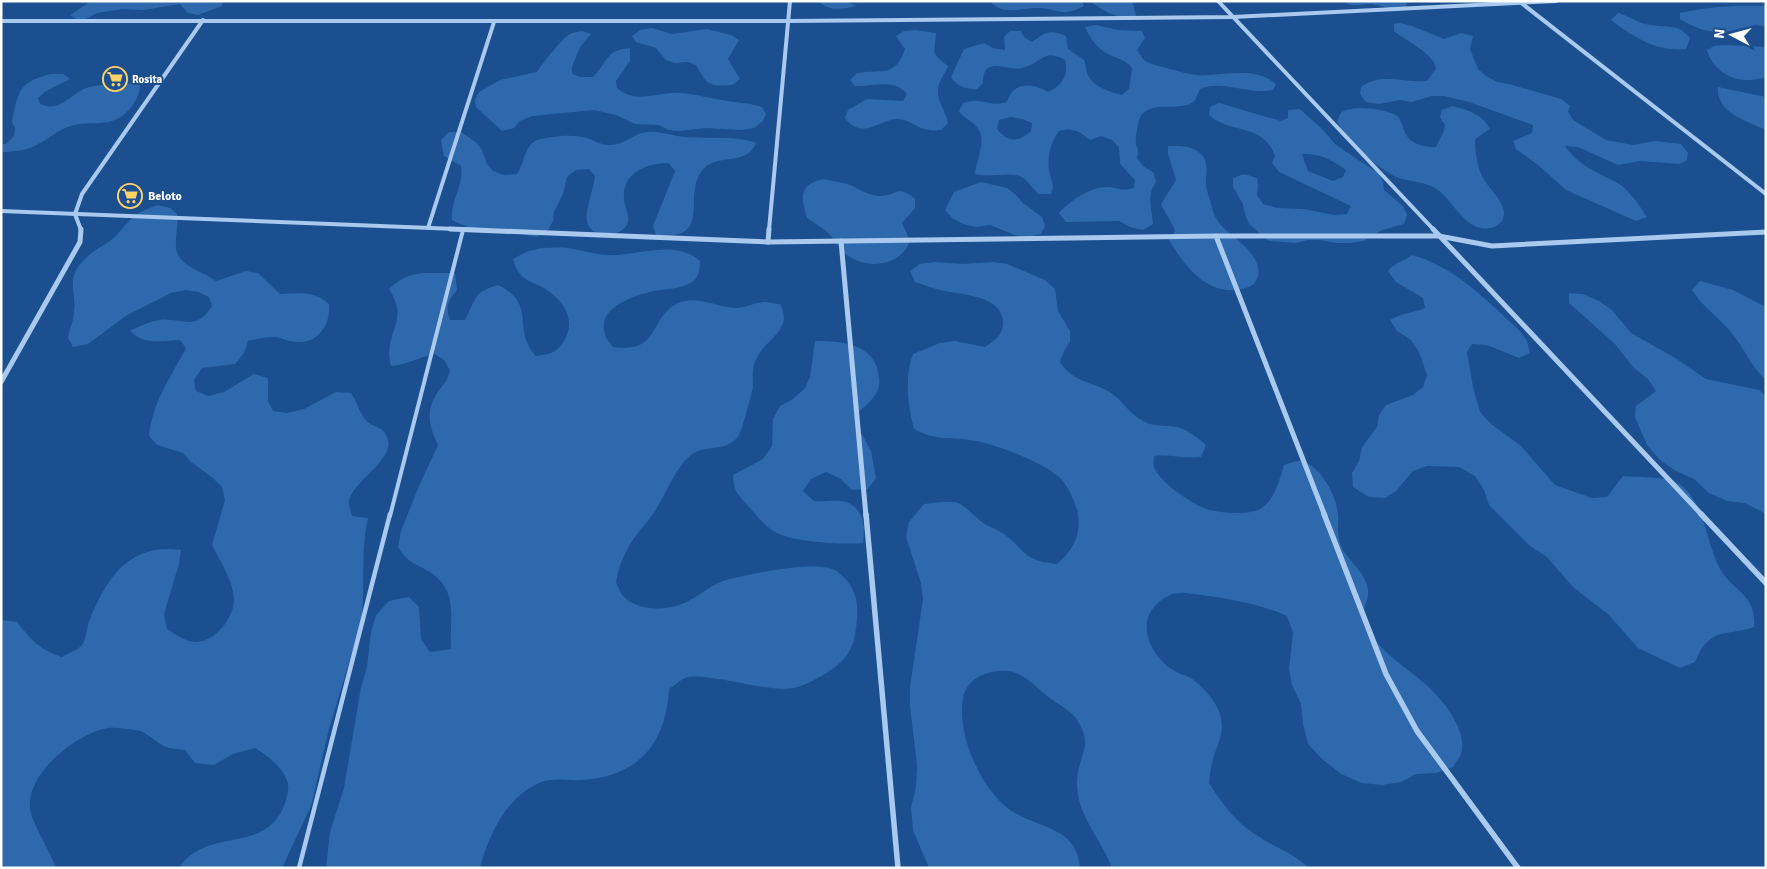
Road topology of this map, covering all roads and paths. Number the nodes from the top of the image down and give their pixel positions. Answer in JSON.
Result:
{"nodes":[{"id":1,"x":790,"y":1,"type":"edge"},
{"id":2,"x":1218,"y":1,"type":"edge"},
{"id":3,"x":1556,"y":1,"type":"edge"},
{"id":4,"x":1520,"y":2,"type":"edge"},
{"id":5,"x":1233,"y":16,"type":"junction"},
{"id":6,"x":203,"y":20,"type":"junction"},
{"id":7,"x":1,"y":21,"type":"edge"},
{"id":8,"x":788,"y":21,"type":"junction"},
{"id":9,"x":494,"y":22,"type":"junction"},
{"id":10,"x":1766,"y":194,"type":"edge"},
{"id":11,"x":1,"y":211,"type":"edge"},
{"id":12,"x":75,"y":214,"type":"junction"},
{"id":13,"x":428,"y":228,"type":"junction"},
{"id":14,"x":463,"y":230,"type":"junction"},
{"id":15,"x":1766,"y":232,"type":"edge"},
{"id":16,"x":1216,"y":236,"type":"junction"},
{"id":17,"x":1439,"y":236,"type":"junction"},
{"id":18,"x":842,"y":241,"type":"junction"},
{"id":19,"x":768,"y":242,"type":"junction"},
{"id":20,"x":1,"y":382,"type":"edge"},
{"id":21,"x":1766,"y":582,"type":"edge"},
{"id":22,"x":299,"y":868,"type":"edge"},
{"id":23,"x":898,"y":868,"type":"edge"},
{"id":24,"x":1518,"y":868,"type":"edge"}],
"edges":[{"from":1,"to":8,"type":"street"},
{"from":2,"to":5,"type":"street"},
{"from":3,"to":4,"type":"street"},
{"from":4,"to":5,"type":"street"},
{"from":4,"to":10,"type":"street"},
{"from":5,"to":8,"type":"street"},
{"from":5,"to":17,"type":"street"},
{"from":6,"to":7,"type":"street"},
{"from":6,"to":9,"type":"street"},
{"from":6,"to":12,"type":"street"},
{"from":8,"to":9,"type":"street"},
{"from":8,"to":19,"type":"street"},
{"from":9,"to":13,"type":"street"},
{"from":11,"to":12,"type":"street"},
{"from":12,"to":13,"type":"street"},
{"from":12,"to":20,"type":"street"},
{"from":13,"to":14,"type":"street"},
{"from":14,"to":19,"type":"street"},
{"from":14,"to":22,"type":"lane"},
{"from":15,"to":17,"type":"street"},
{"from":16,"to":17,"type":"street"},
{"from":16,"to":18,"type":"street"},
{"from":16,"to":24,"type":"street"},
{"from":17,"to":21,"type":"street"},
{"from":18,"to":19,"type":"street"},
{"from":18,"to":23,"type":"street"}]}
